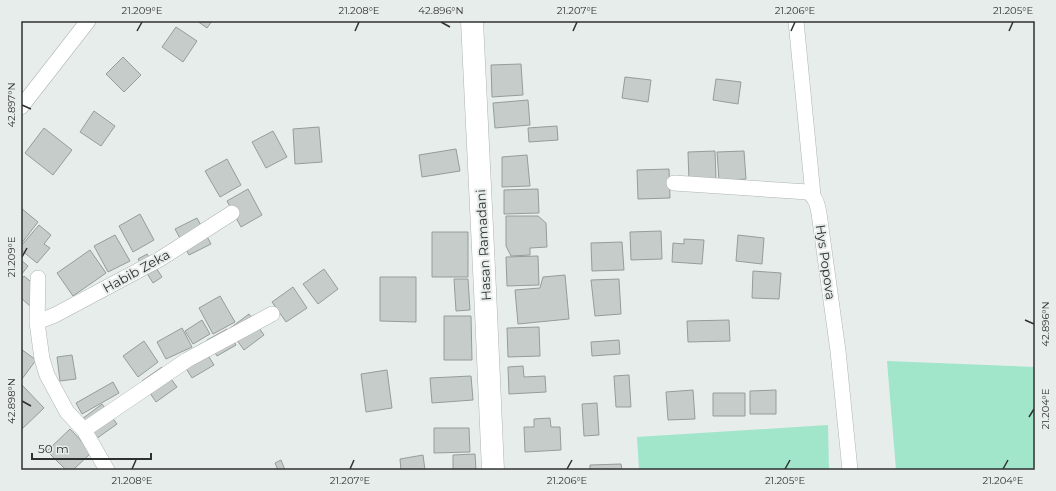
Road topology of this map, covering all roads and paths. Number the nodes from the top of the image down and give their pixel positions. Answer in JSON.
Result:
{"nodes":[{"id":1,"x":88,"y":21,"type":"edge"},
{"id":2,"x":472,"y":21,"type":"edge"},
{"id":3,"x":796,"y":21,"type":"edge"},
{"id":4,"x":21,"y":107,"type":"edge"},
{"id":5,"x":674,"y":183,"type":"dead end"},
{"id":6,"x":813,"y":195,"type":"junction"},
{"id":7,"x":232,"y":213,"type":"dead end"},
{"id":8,"x":38,"y":278,"type":"dead end"},
{"id":9,"x":272,"y":314,"type":"dead end"},
{"id":10,"x":37,"y":322,"type":"junction"},
{"id":11,"x":84,"y":430,"type":"junction"},
{"id":12,"x":107,"y":470,"type":"edge"},
{"id":13,"x":493,"y":470,"type":"edge"},
{"id":14,"x":850,"y":470,"type":"edge"}],
"edges":[{"from":1,"to":4,"type":"street"},
{"from":2,"to":13,"type":"main road","name":"Hasan Ramadani"},
{"from":3,"to":6,"type":"street","name":"Hys Popova"},
{"from":5,"to":6,"type":"street"},
{"from":6,"to":14,"type":"street","name":"Hys Popova"},
{"from":7,"to":10,"type":"street","name":"Habib Zeka"},
{"from":8,"to":10,"type":"street"},
{"from":9,"to":11,"type":"street"},
{"from":10,"to":11,"type":"street"},
{"from":11,"to":12,"type":"street"}]}
